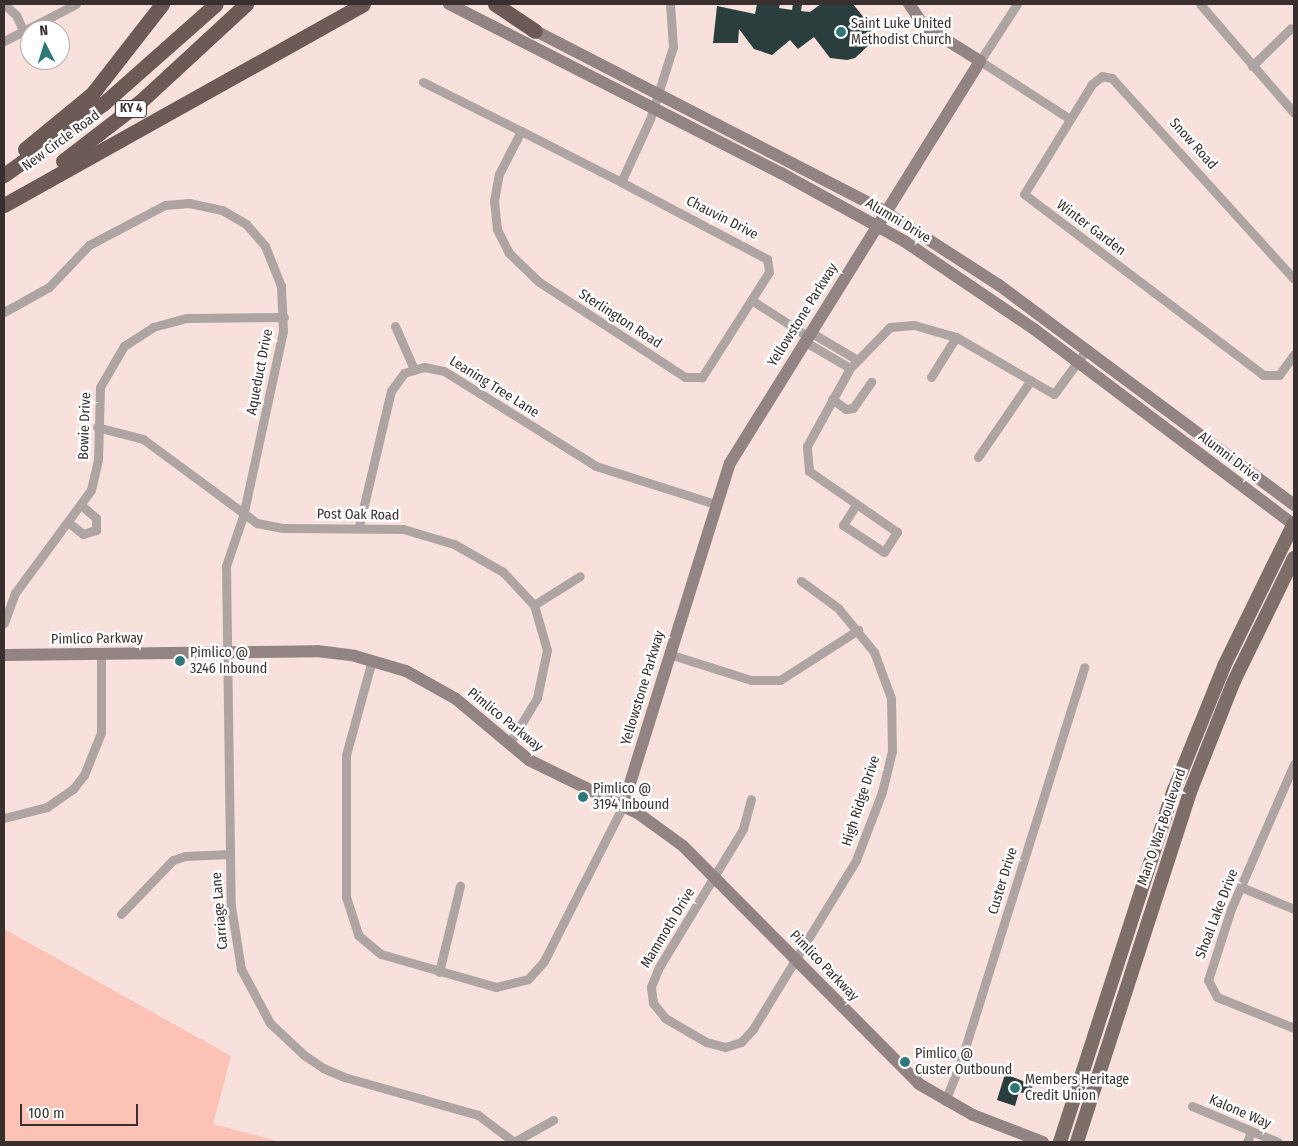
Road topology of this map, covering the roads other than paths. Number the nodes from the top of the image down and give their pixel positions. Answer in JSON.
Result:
{"nodes":[{"id":1,"x":4,"y":4,"type":"edge"},
{"id":2,"x":76,"y":4,"type":"edge"},
{"id":3,"x":152,"y":4,"type":"edge"},
{"id":4,"x":162,"y":4,"type":"edge"},
{"id":5,"x":216,"y":4,"type":"edge"},
{"id":6,"x":246,"y":4,"type":"edge"},
{"id":7,"x":363,"y":4,"type":"edge"},
{"id":8,"x":373,"y":4,"type":"edge"},
{"id":9,"x":449,"y":4,"type":"edge"},
{"id":10,"x":486,"y":4,"type":"edge"},
{"id":11,"x":495,"y":4,"type":"edge"},
{"id":12,"x":670,"y":4,"type":"edge"},
{"id":13,"x":909,"y":4,"type":"edge"},
{"id":14,"x":1017,"y":4,"type":"edge"},
{"id":15,"x":1200,"y":4,"type":"edge"},
{"id":16,"x":339,"y":19,"type":"junction"},
{"id":17,"x":46,"y":20,"type":"edge"},
{"id":18,"x":20,"y":23,"type":"edge"},
{"id":19,"x":1291,"y":28,"type":"dead end"},
{"id":20,"x":535,"y":31,"type":"junction"},
{"id":21,"x":20,"y":34,"type":"edge"},
{"id":22,"x":4,"y":41,"type":"edge"},
{"id":23,"x":980,"y":61,"type":"junction"},
{"id":24,"x":1252,"y":66,"type":"junction"},
{"id":25,"x":423,"y":82,"type":"dead end"},
{"id":26,"x":658,"y":95,"type":"junction"},
{"id":27,"x":84,"y":102,"type":"junction"},
{"id":28,"x":654,"y":109,"type":"junction"},
{"id":29,"x":1294,"y":113,"type":"edge"},
{"id":30,"x":1070,"y":118,"type":"junction"},
{"id":31,"x":521,"y":130,"type":"junction"},
{"id":32,"x":4,"y":164,"type":"edge"},
{"id":33,"x":4,"y":175,"type":"edge"},
{"id":34,"x":622,"y":182,"type":"junction"},
{"id":35,"x":4,"y":200,"type":"edge"},
{"id":36,"x":4,"y":205,"type":"edge"},
{"id":37,"x":884,"y":211,"type":"junction"},
{"id":38,"x":876,"y":225,"type":"junction"},
{"id":39,"x":1294,"y":279,"type":"edge"},
{"id":40,"x":753,"y":301,"type":"junction"},
{"id":41,"x":4,"y":312,"type":"edge"},
{"id":42,"x":284,"y":317,"type":"junction"},
{"id":43,"x":395,"y":326,"type":"dead end"},
{"id":44,"x":807,"y":336,"type":"junction"},
{"id":45,"x":956,"y":336,"type":"junction"},
{"id":46,"x":1086,"y":349,"type":"junction"},
{"id":47,"x":1294,"y":354,"type":"edge"},
{"id":48,"x":856,"y":359,"type":"junction"},
{"id":49,"x":1078,"y":362,"type":"junction"},
{"id":50,"x":850,"y":368,"type":"junction"},
{"id":51,"x":414,"y":369,"type":"junction"},
{"id":52,"x":930,"y":377,"type":"dead end"},
{"id":53,"x":1031,"y":380,"type":"junction"},
{"id":54,"x":871,"y":382,"type":"dead end"},
{"id":55,"x":832,"y":400,"type":"junction"},
{"id":56,"x":97,"y":427,"type":"junction"},
{"id":57,"x":978,"y":457,"type":"dead end"},
{"id":58,"x":715,"y":504,"type":"junction"},
{"id":59,"x":856,"y":505,"type":"junction"},
{"id":60,"x":1294,"y":505,"type":"edge"},
{"id":61,"x":82,"y":506,"type":"junction"},
{"id":62,"x":244,"y":516,"type":"junction"},
{"id":63,"x":69,"y":523,"type":"junction"},
{"id":64,"x":1294,"y":524,"type":"edge"},
{"id":65,"x":360,"y":526,"type":"junction"},
{"id":66,"x":1294,"y":558,"type":"edge"},
{"id":67,"x":580,"y":576,"type":"dead end"},
{"id":68,"x":801,"y":581,"type":"dead end"},
{"id":69,"x":534,"y":605,"type":"junction"},
{"id":70,"x":4,"y":623,"type":"edge"},
{"id":71,"x":858,"y":630,"type":"junction"},
{"id":72,"x":227,"y":652,"type":"junction"},
{"id":73,"x":102,"y":654,"type":"junction"},
{"id":74,"x":670,"y":654,"type":"junction"},
{"id":75,"x":4,"y":655,"type":"edge"},
{"id":76,"x":372,"y":660,"type":"junction"},
{"id":77,"x":1084,"y":667,"type":"dead end"},
{"id":78,"x":509,"y":744,"type":"junction"},
{"id":79,"x":1293,"y":770,"type":"edge"},
{"id":80,"x":750,"y":799,"type":"dead end"},
{"id":81,"x":623,"y":806,"type":"junction"},
{"id":82,"x":4,"y":818,"type":"edge"},
{"id":83,"x":230,"y":854,"type":"junction"},
{"id":84,"x":716,"y":875,"type":"junction"},
{"id":85,"x":460,"y":886,"type":"dead end"},
{"id":86,"x":1241,"y":887,"type":"junction"},
{"id":87,"x":1294,"y":909,"type":"edge"},
{"id":88,"x":121,"y":914,"type":"dead end"},
{"id":89,"x":796,"y":959,"type":"junction"},
{"id":90,"x":440,"y":972,"type":"junction"},
{"id":91,"x":1294,"y":1028,"type":"edge"},
{"id":92,"x":945,"y":1101,"type":"junction"},
{"id":93,"x":1192,"y":1106,"type":"dead end"},
{"id":94,"x":554,"y":1120,"type":"dead end"},
{"id":95,"x":1251,"y":1132,"type":"junction"},
{"id":96,"x":514,"y":1142,"type":"edge"},
{"id":97,"x":1043,"y":1142,"type":"edge"},
{"id":98,"x":1060,"y":1142,"type":"edge"},
{"id":99,"x":1077,"y":1142,"type":"edge"},
{"id":100,"x":1247,"y":1142,"type":"edge"},
{"id":101,"x":1278,"y":1142,"type":"edge"}],
"edges":[{"from":1,"to":18,"type":"street"},
{"from":2,"to":17,"type":"street"},
{"from":3,"to":27,"type":"highway"},
{"from":4,"to":27,"type":"highway"},
{"from":5,"to":33,"type":"highway","name":"New Circle Road","number":"KY 4"},
{"from":6,"to":35,"type":"highway","name":"New Circle Road","number":"KY 4"},
{"from":7,"to":16,"type":"highway"},
{"from":8,"to":16,"type":"highway"},
{"from":9,"to":28,"type":"street","name":"Alumni Drive"},
{"from":10,"to":20,"type":"street","name":"Alumni Drive"},
{"from":11,"to":20,"type":"highway"},
{"from":12,"to":26,"type":"street"},
{"from":13,"to":23,"type":"street"},
{"from":14,"to":23,"type":"street","name":"Yellowstone Parkway"},
{"from":15,"to":24,"type":"street"},
{"from":16,"to":36,"type":"highway"},
{"from":19,"to":24,"type":"street"},
{"from":20,"to":26,"type":"street","name":"Alumni Drive"},
{"from":21,"to":22,"type":"street"},
{"from":23,"to":30,"type":"street"},
{"from":23,"to":37,"type":"street","name":"Yellowstone Parkway"},
{"from":24,"to":29,"type":"street"},
{"from":25,"to":31,"type":"street","name":"Chauvin Drive"},
{"from":26,"to":28,"type":"street"},
{"from":26,"to":37,"type":"street","name":"Alumni Drive"},
{"from":27,"to":32,"type":"highway"},
{"from":28,"to":34,"type":"street"},
{"from":28,"to":38,"type":"street","name":"Alumni Drive"},
{"from":30,"to":39,"type":"street","name":"Snow Road"},
{"from":30,"to":47,"type":"street","name":"Winter Garden"},
{"from":31,"to":34,"type":"street","name":"Chauvin Drive"},
{"from":31,"to":40,"type":"street","name":"Sterlington Road"},
{"from":34,"to":40,"type":"street","name":"Chauvin Drive"},
{"from":37,"to":38,"type":"street","name":"Yellowstone Parkway"},
{"from":37,"to":46,"type":"street","name":"Alumni Drive"},
{"from":38,"to":44,"type":"street","name":"Yellowstone Parkway"},
{"from":38,"to":49,"type":"street","name":"Alumni Drive"},
{"from":40,"to":44,"type":"street"},
{"from":41,"to":42,"type":"street","name":"Aqueduct Drive"},
{"from":42,"to":56,"type":"street","name":"Bowie Drive"},
{"from":42,"to":62,"type":"street","name":"Aqueduct Drive"},
{"from":43,"to":51,"type":"street"},
{"from":44,"to":48,"type":"street"},
{"from":44,"to":50,"type":"street"},
{"from":44,"to":58,"type":"street","name":"Yellowstone Parkway"},
{"from":45,"to":48,"type":"street"},
{"from":45,"to":52,"type":"street"},
{"from":45,"to":53,"type":"street"},
{"from":46,"to":49,"type":"street"},
{"from":46,"to":60,"type":"street","name":"Alumni Drive"},
{"from":48,"to":50,"type":"street"},
{"from":49,"to":53,"type":"street"},
{"from":49,"to":64,"type":"street","name":"Alumni Drive"},
{"from":50,"to":55,"type":"street"},
{"from":51,"to":58,"type":"street","name":"Leaning Tree Lane"},
{"from":51,"to":65,"type":"street"},
{"from":53,"to":57,"type":"street"},
{"from":54,"to":55,"type":"street"},
{"from":55,"to":59,"type":"street"},
{"from":56,"to":61,"type":"street","name":"Bowie Drive"},
{"from":56,"to":62,"type":"street","name":"Post Oak Road"},
{"from":58,"to":74,"type":"street","name":"Yellowstone Parkway"},
{"from":59,"to":59,"type":"street"},
{"from":61,"to":63,"type":"street","name":"Bowie Drive"},
{"from":61,"to":63,"type":"street"},
{"from":62,"to":65,"type":"street","name":"Post Oak Road"},
{"from":62,"to":72,"type":"street","name":"Carriage Lane"},
{"from":63,"to":70,"type":"street","name":"Bowie Drive"},
{"from":64,"to":98,"type":"main road","name":"Man O War Boulevard"},
{"from":65,"to":69,"type":"street","name":"Post Oak Road"},
{"from":66,"to":99,"type":"main road","name":"Man O War Boulevard"},
{"from":67,"to":69,"type":"street"},
{"from":68,"to":71,"type":"street","name":"High Ridge Drive"},
{"from":69,"to":78,"type":"street","name":"Post Oak Road"},
{"from":71,"to":74,"type":"street"},
{"from":71,"to":89,"type":"street","name":"High Ridge Drive"},
{"from":72,"to":73,"type":"street","name":"Pimlico Parkway"},
{"from":72,"to":76,"type":"street","name":"Pimlico Parkway"},
{"from":72,"to":83,"type":"street","name":"Carriage Lane"},
{"from":73,"to":75,"type":"street","name":"Pimlico Parkway"},
{"from":73,"to":82,"type":"street"},
{"from":74,"to":81,"type":"street","name":"Yellowstone Parkway"},
{"from":76,"to":78,"type":"street","name":"Pimlico Parkway"},
{"from":76,"to":90,"type":"street","name":"Yellowstone Parkway"},
{"from":77,"to":92,"type":"street","name":"Custer Drive"},
{"from":78,"to":81,"type":"street","name":"Pimlico Parkway"},
{"from":79,"to":86,"type":"street","name":"Shoal Lake Drive"},
{"from":80,"to":84,"type":"street","name":"Mammoth Drive"},
{"from":81,"to":84,"type":"street","name":"Pimlico Parkway"},
{"from":81,"to":90,"type":"street","name":"Yellowstone Parkway"},
{"from":83,"to":88,"type":"street"},
{"from":83,"to":96,"type":"street","name":"Carriage Lane"},
{"from":84,"to":89,"type":"street","name":"Pimlico Parkway"},
{"from":84,"to":89,"type":"street","name":"Mammoth Drive"},
{"from":85,"to":90,"type":"street"},
{"from":86,"to":87,"type":"street"},
{"from":86,"to":91,"type":"street","name":"Shoal Lake Drive"},
{"from":89,"to":92,"type":"street","name":"Pimlico Parkway"},
{"from":92,"to":97,"type":"street","name":"Pimlico Parkway"},
{"from":93,"to":95,"type":"street","name":"Kalone Way"},
{"from":94,"to":96,"type":"street"},
{"from":95,"to":100,"type":"street"},
{"from":95,"to":101,"type":"street","name":"Kalone Way"}]}
